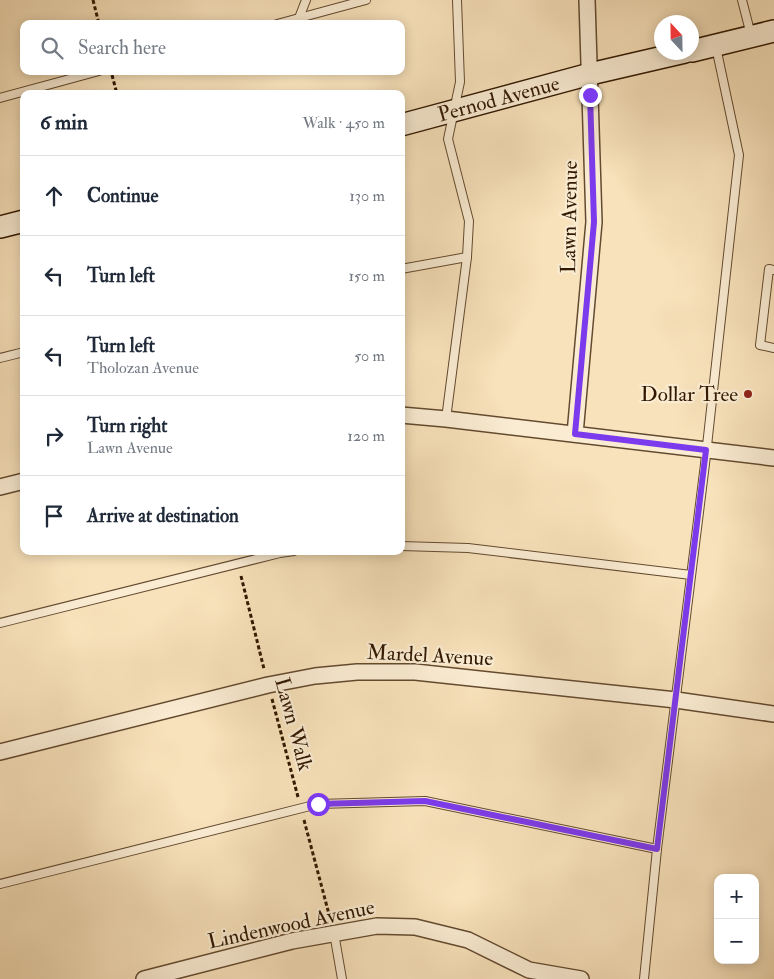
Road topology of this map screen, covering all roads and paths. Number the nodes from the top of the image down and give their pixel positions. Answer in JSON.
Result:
{"nodes":[{"id":1,"x":93,"y":0,"type":"edge"},
{"id":2,"x":306,"y":0,"type":"edge"},
{"id":3,"x":366,"y":0,"type":"edge"},
{"id":4,"x":457,"y":0,"type":"edge"},
{"id":5,"x":587,"y":0,"type":"edge"},
{"id":6,"x":742,"y":0,"type":"edge"},
{"id":7,"x":299,"y":18,"type":"junction"},
{"id":8,"x":98,"y":20,"type":"edge"},
{"id":9,"x":292,"y":20,"type":"edge"},
{"id":10,"x":774,"y":31,"type":"edge"},
{"id":11,"x":751,"y":37,"type":"junction"},
{"id":12,"x":715,"y":46,"type":"junction"},
{"id":13,"x":699,"y":49,"type":"edge"},
{"id":14,"x":654,"y":59,"type":"edge"},
{"id":15,"x":590,"y":74,"type":"junction"},
{"id":16,"x":84,"y":75,"type":"edge"},
{"id":17,"x":112,"y":75,"type":"edge"},
{"id":18,"x":29,"y":90,"type":"edge"},
{"id":19,"x":115,"y":90,"type":"edge"},
{"id":20,"x":20,"y":93,"type":"edge"},
{"id":21,"x":0,"y":98,"type":"edge"},
{"id":22,"x":453,"y":112,"type":"junction"},
{"id":23,"x":405,"y":124,"type":"edge"},
{"id":24,"x":20,"y":222,"type":"edge"},
{"id":25,"x":0,"y":227,"type":"edge"},
{"id":26,"x":467,"y":257,"type":"junction"},
{"id":27,"x":405,"y":268,"type":"edge"},
{"id":28,"x":774,"y":270,"type":"edge"},
{"id":29,"x":774,"y":348,"type":"edge"},
{"id":30,"x":20,"y":353,"type":"edge"},
{"id":31,"x":0,"y":358,"type":"edge"},
{"id":32,"x":405,"y":416,"type":"edge"},
{"id":33,"x":446,"y":419,"type":"junction"},
{"id":34,"x":575,"y":434,"type":"junction"},
{"id":35,"x":706,"y":450,"type":"junction"},
{"id":36,"x":774,"y":458,"type":"edge"},
{"id":37,"x":20,"y":482,"type":"edge"},
{"id":38,"x":0,"y":486,"type":"edge"},
{"id":39,"x":405,"y":546,"type":"edge"},
{"id":40,"x":275,"y":555,"type":"edge"},
{"id":41,"x":238,"y":563,"type":"junction"},
{"id":42,"x":691,"y":575,"type":"junction"},
{"id":43,"x":0,"y":623,"type":"edge"},
{"id":44,"x":268,"y":685,"type":"junction"},
{"id":45,"x":676,"y":700,"type":"junction"},
{"id":46,"x":774,"y":714,"type":"edge"},
{"id":47,"x":0,"y":752,"type":"edge"},
{"id":48,"x":301,"y":808,"type":"junction"},
{"id":49,"x":657,"y":849,"type":"junction"},
{"id":50,"x":0,"y":884,"type":"edge"},
{"id":51,"x":334,"y":933,"type":"junction"},
{"id":52,"x":531,"y":974,"type":"edge"},
{"id":53,"x":144,"y":979,"type":"edge"},
{"id":54,"x":342,"y":979,"type":"edge"},
{"id":55,"x":581,"y":979,"type":"edge"},
{"id":56,"x":644,"y":979,"type":"edge"}],
"edges":[{"from":1,"to":8,"type":"path"},
{"from":2,"to":7,"type":"lane"},
{"from":3,"to":7,"type":"lane"},
{"from":4,"to":22,"type":"lane"},
{"from":5,"to":15,"type":"street","name":"Lawn Avenue"},
{"from":6,"to":11,"type":"lane"},
{"from":7,"to":9,"type":"lane"},
{"from":10,"to":11,"type":"street"},
{"from":11,"to":12,"type":"street"},
{"from":12,"to":13,"type":"street"},
{"from":12,"to":35,"type":"lane"},
{"from":14,"to":15,"type":"street","name":"Pernod Avenue"},
{"from":15,"to":22,"type":"street","name":"Pernod Avenue"},
{"from":15,"to":34,"type":"street","name":"Lawn Avenue"},
{"from":16,"to":18,"type":"lane"},
{"from":17,"to":19,"type":"path"},
{"from":20,"to":21,"type":"lane"},
{"from":22,"to":23,"type":"street","name":"Pernod Avenue"},
{"from":22,"to":26,"type":"lane"},
{"from":24,"to":25,"type":"street"},
{"from":26,"to":27,"type":"lane"},
{"from":26,"to":33,"type":"lane"},
{"from":28,"to":29,"type":"lane"},
{"from":30,"to":31,"type":"lane"},
{"from":32,"to":33,"type":"street"},
{"from":33,"to":34,"type":"street"},
{"from":34,"to":35,"type":"street"},
{"from":35,"to":36,"type":"street"},
{"from":35,"to":42,"type":"lane"},
{"from":37,"to":38,"type":"street"},
{"from":39,"to":42,"type":"lane"},
{"from":40,"to":41,"type":"lane"},
{"from":41,"to":43,"type":"lane"},
{"from":41,"to":44,"type":"path","name":"Lawn Walk"},
{"from":42,"to":45,"type":"lane"},
{"from":44,"to":45,"type":"street","name":"Mardel Avenue"},
{"from":44,"to":47,"type":"street","name":"Mardel Avenue"},
{"from":44,"to":48,"type":"path","name":"Lawn Walk"},
{"from":45,"to":46,"type":"street","name":"Mardel Avenue"},
{"from":45,"to":49,"type":"lane"},
{"from":48,"to":49,"type":"lane"},
{"from":48,"to":50,"type":"lane"},
{"from":48,"to":51,"type":"path","name":"Lawn Walk"},
{"from":49,"to":56,"type":"lane"},
{"from":51,"to":52,"type":"street","name":"Lindenwood Avenue"},
{"from":51,"to":53,"type":"street","name":"Lindenwood Avenue"},
{"from":51,"to":54,"type":"lane"},
{"from":52,"to":55,"type":"street","name":"Lindenwood Avenue"}]}
